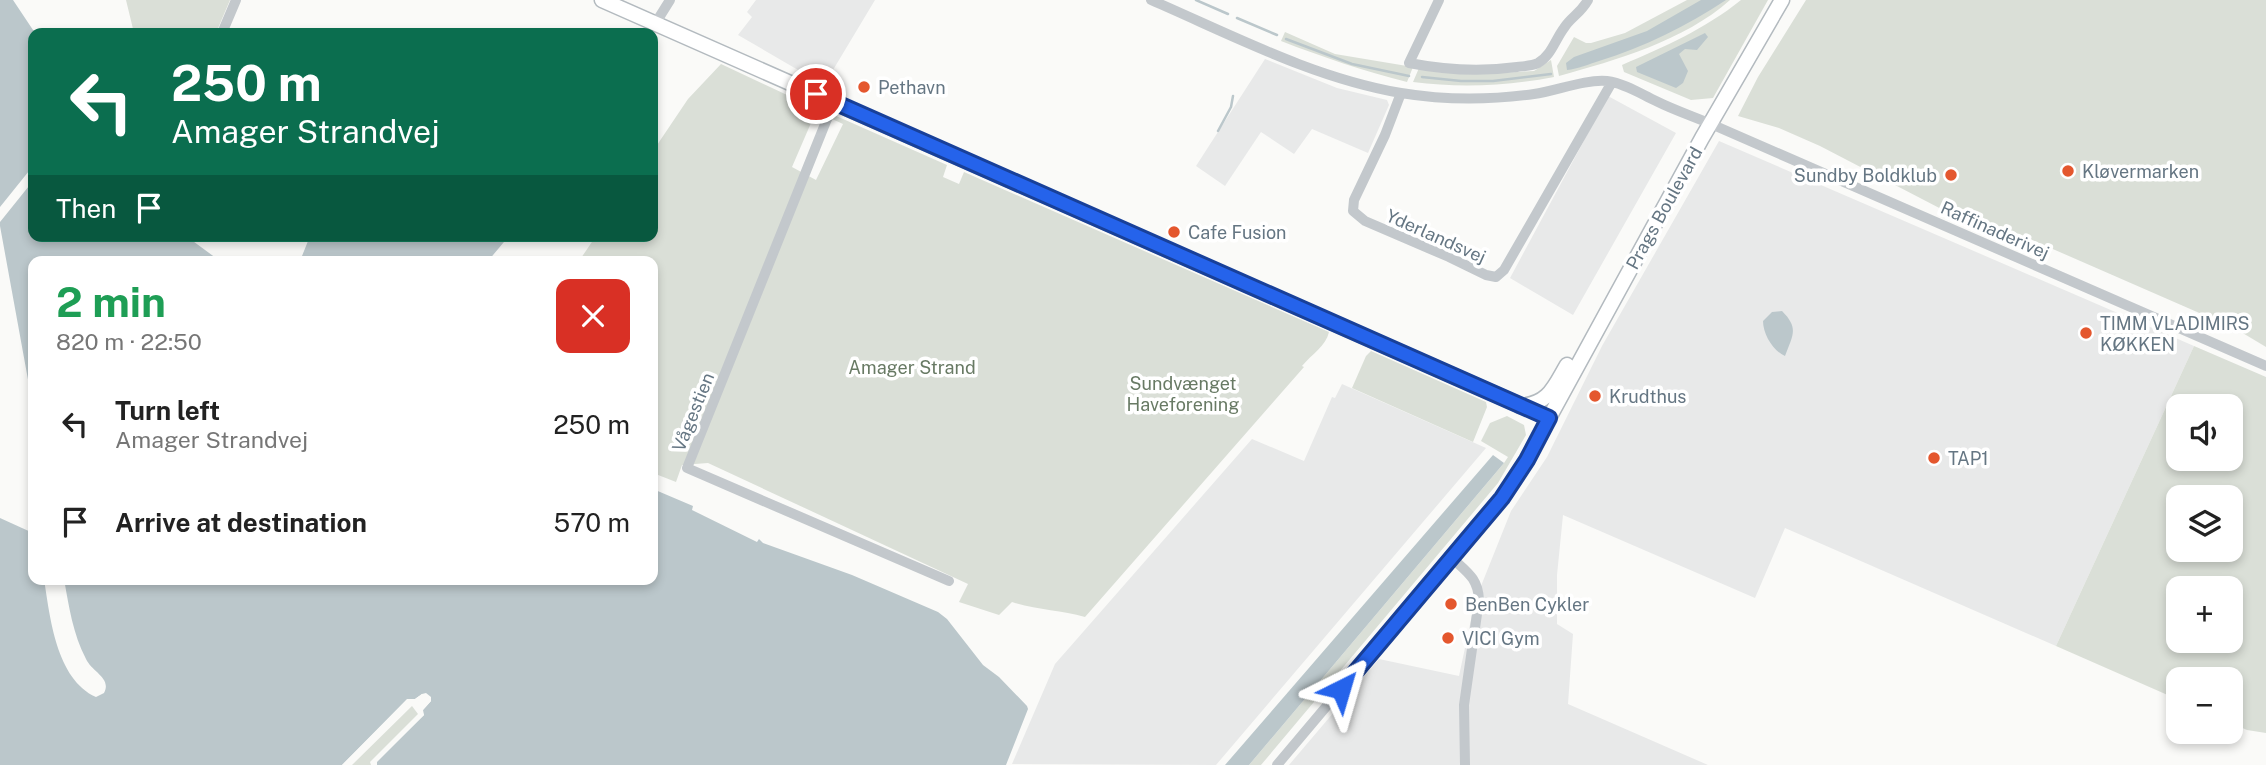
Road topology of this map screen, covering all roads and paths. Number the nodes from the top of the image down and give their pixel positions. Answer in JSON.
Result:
{"nodes":[{"id":1,"x":236,"y":0,"type":"edge"},
{"id":2,"x":602,"y":0,"type":"edge"},
{"id":3,"x":670,"y":0,"type":"edge"},
{"id":4,"x":1151,"y":0,"type":"edge"},
{"id":5,"x":1439,"y":0,"type":"edge"},
{"id":6,"x":1588,"y":0,"type":"edge"},
{"id":7,"x":1782,"y":0,"type":"edge"},
{"id":8,"x":655,"y":23,"type":"junction"},
{"id":9,"x":224,"y":28,"type":"edge"},
{"id":10,"x":1612,"y":82,"type":"junction"},
{"id":11,"x":1401,"y":93,"type":"junction"},
{"id":12,"x":836,"y":103,"type":"junction"},
{"id":13,"x":1710,"y":124,"type":"junction"},
{"id":14,"x":1596,"y":333,"type":"junction"},
{"id":15,"x":2266,"y":366,"type":"edge"},
{"id":16,"x":1520,"y":405,"type":"junction"},
{"id":17,"x":1549,"y":418,"type":"junction"},
{"id":18,"x":1452,"y":558,"type":"junction"},
{"id":19,"x":949,"y":581,"type":"dead end"},
{"id":20,"x":1278,"y":765,"type":"edge"},
{"id":21,"x":1465,"y":765,"type":"edge"}],
"edges":[{"from":1,"to":9,"type":"street"},
{"from":2,"to":8,"type":"street"},
{"from":3,"to":8,"type":"street"},
{"from":4,"to":11,"type":"street"},
{"from":5,"to":6,"type":"street"},
{"from":7,"to":13,"type":"street","name":"Prags Boulevard"},
{"from":8,"to":12,"type":"street"},
{"from":10,"to":11,"type":"street"},
{"from":10,"to":11,"type":"street","name":"Yderlandsvej"},
{"from":10,"to":13,"type":"street","name":"Raffinaderivej"},
{"from":12,"to":16,"type":"street"},
{"from":12,"to":19,"type":"street","name":"Vågestien"},
{"from":13,"to":14,"type":"street","name":"Prags Boulevard"},
{"from":13,"to":15,"type":"street","name":"Raffinaderivej"},
{"from":14,"to":16,"type":"street"},
{"from":14,"to":17,"type":"street","name":"Prags Boulevard"},
{"from":16,"to":17,"type":"street"},
{"from":17,"to":18,"type":"street"},
{"from":18,"to":20,"type":"street"},
{"from":18,"to":21,"type":"street"}]}
